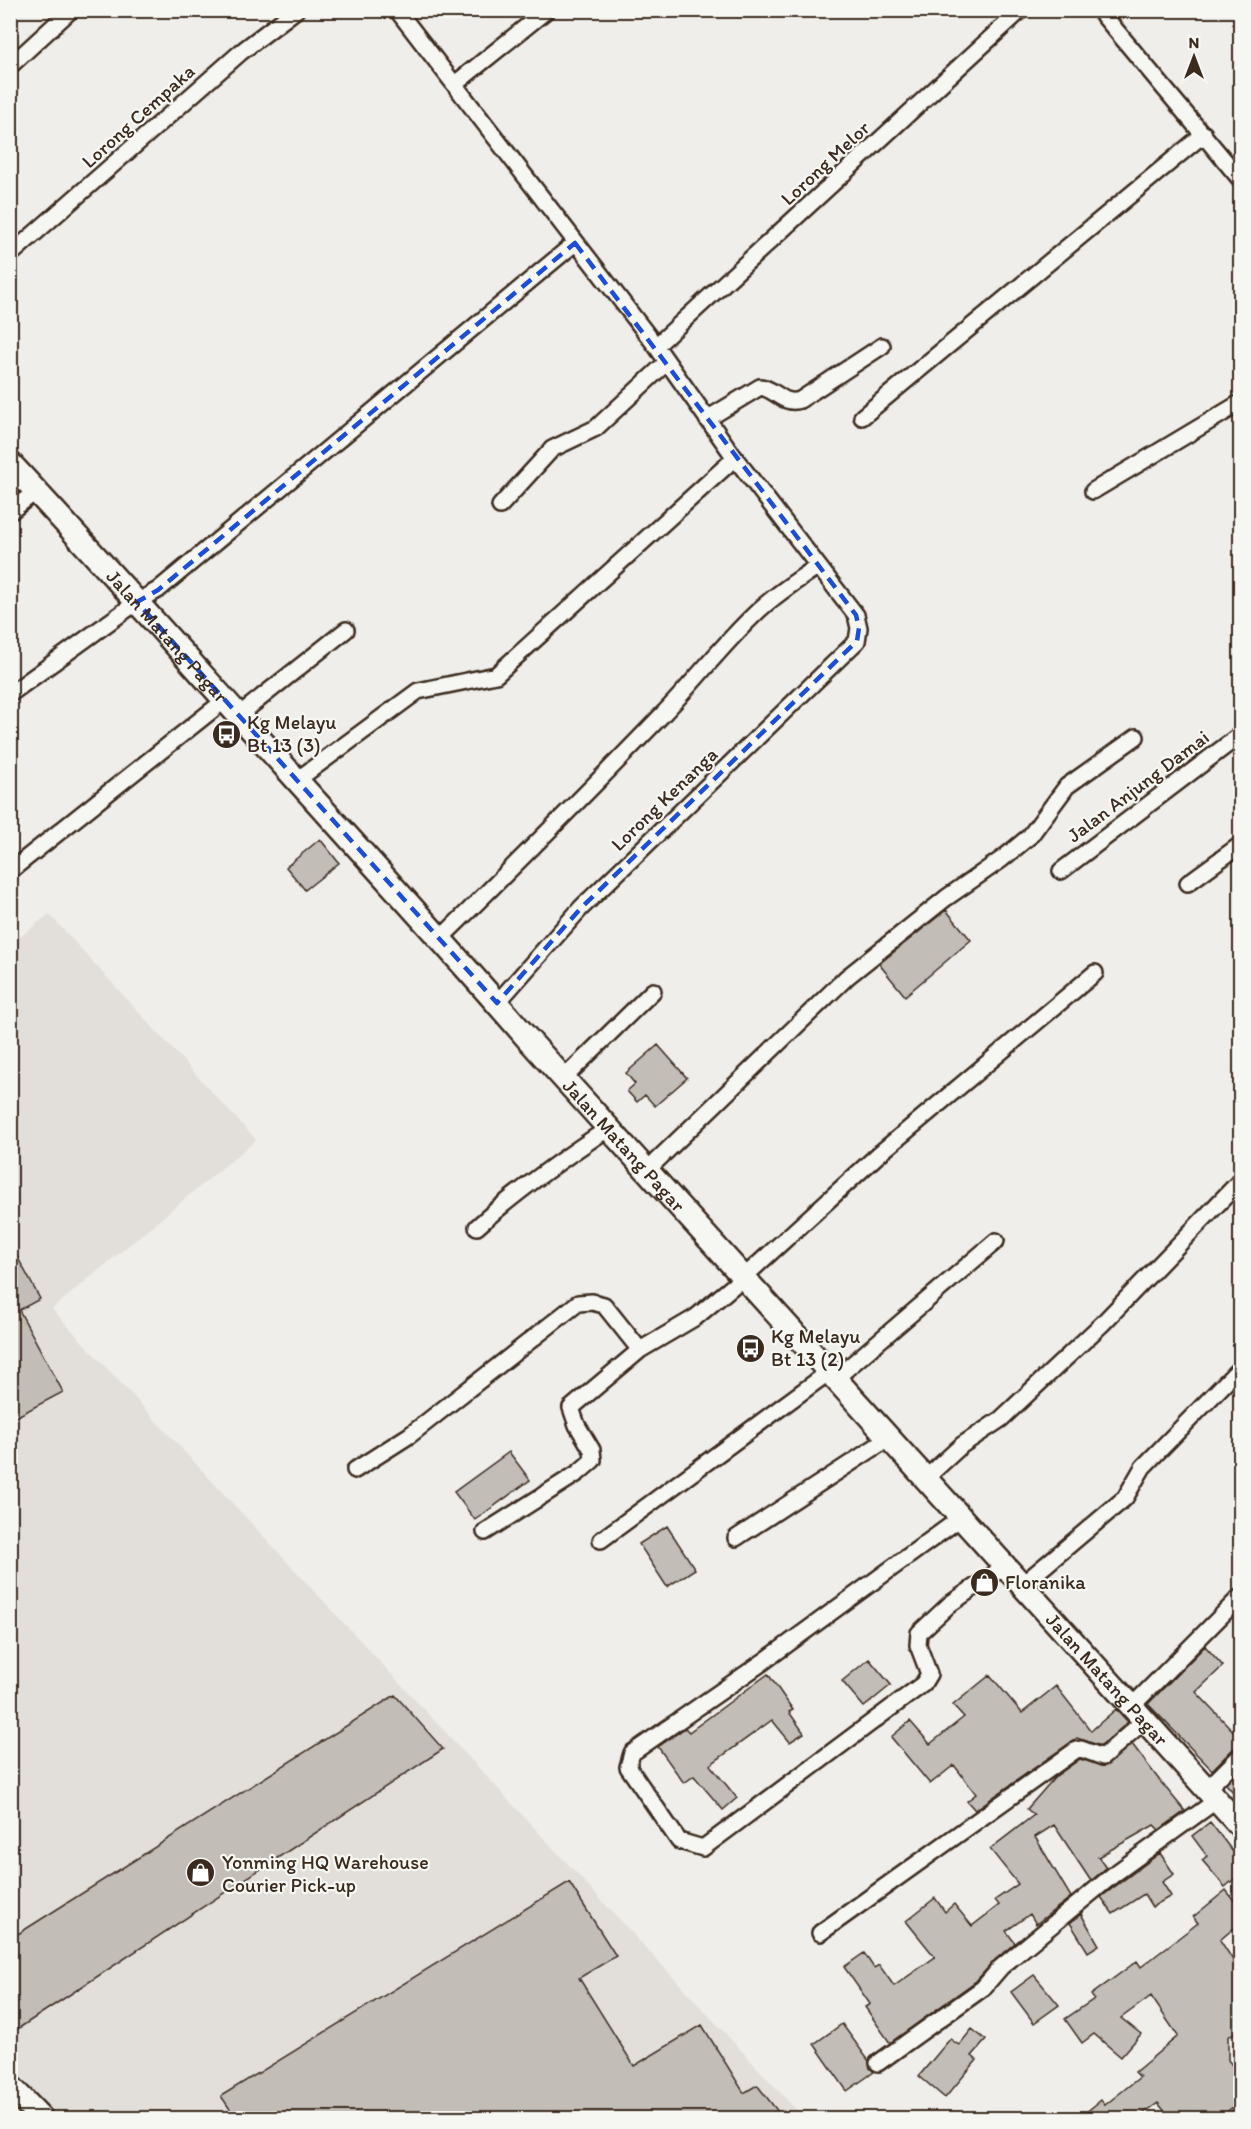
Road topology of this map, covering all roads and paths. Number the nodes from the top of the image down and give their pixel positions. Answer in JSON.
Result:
{"nodes":[{"id":1,"x":70,"y":10,"type":"edge"},
{"id":2,"x":296,"y":10,"type":"edge"},
{"id":3,"x":397,"y":10,"type":"edge"},
{"id":4,"x":547,"y":10,"type":"edge"},
{"id":5,"x":1022,"y":10,"type":"edge"},
{"id":6,"x":1099,"y":10,"type":"edge"},
{"id":7,"x":10,"y":66,"type":"edge"},
{"id":8,"x":455,"y":84,"type":"junction"},
{"id":9,"x":1204,"y":134,"type":"junction"},
{"id":10,"x":1240,"y":179,"type":"edge"},
{"id":11,"x":575,"y":243,"type":"junction"},
{"id":12,"x":10,"y":255,"type":"edge"},
{"id":13,"x":656,"y":346,"type":"junction"},
{"id":14,"x":882,"y":346,"type":"dead end"},
{"id":15,"x":667,"y":362,"type":"junction"},
{"id":16,"x":1240,"y":403,"type":"edge"},
{"id":17,"x":862,"y":417,"type":"dead end"},
{"id":18,"x":707,"y":419,"type":"junction"},
{"id":19,"x":735,"y":458,"type":"junction"},
{"id":20,"x":10,"y":463,"type":"edge"},
{"id":21,"x":36,"y":491,"type":"junction"},
{"id":22,"x":1093,"y":491,"type":"dead end"},
{"id":23,"x":500,"y":506,"type":"dead end"},
{"id":24,"x":10,"y":512,"type":"edge"},
{"id":25,"x":818,"y":566,"type":"junction"},
{"id":26,"x":137,"y":602,"type":"junction"},
{"id":27,"x":346,"y":630,"type":"dead end"},
{"id":28,"x":10,"y":694,"type":"edge"},
{"id":29,"x":232,"y":708,"type":"junction"},
{"id":30,"x":1240,"y":735,"type":"edge"},
{"id":31,"x":1136,"y":737,"type":"dead end"},
{"id":32,"x":297,"y":780,"type":"junction"},
{"id":33,"x":1240,"y":844,"type":"edge"},
{"id":34,"x":10,"y":871,"type":"edge"},
{"id":35,"x":1061,"y":871,"type":"dead end"},
{"id":36,"x":1188,"y":883,"type":"dead end"},
{"id":37,"x":441,"y":938,"type":"junction"},
{"id":38,"x":1095,"y":973,"type":"dead end"},
{"id":39,"x":653,"y":991,"type":"dead end"},
{"id":40,"x":497,"y":1003,"type":"junction"},
{"id":41,"x":564,"y":1078,"type":"junction"},
{"id":42,"x":609,"y":1128,"type":"junction"},
{"id":43,"x":647,"y":1170,"type":"junction"},
{"id":44,"x":1239,"y":1182,"type":"dead end"},
{"id":45,"x":477,"y":1227,"type":"dead end"},
{"id":46,"x":996,"y":1241,"type":"dead end"},
{"id":47,"x":744,"y":1277,"type":"junction"},
{"id":48,"x":640,"y":1350,"type":"junction"},
{"id":49,"x":1240,"y":1368,"type":"edge"},
{"id":50,"x":833,"y":1375,"type":"junction"},
{"id":51,"x":889,"y":1438,"type":"junction"},
{"id":52,"x":355,"y":1470,"type":"dead end"},
{"id":53,"x":926,"y":1478,"type":"junction"},
{"id":54,"x":962,"y":1517,"type":"junction"},
{"id":55,"x":485,"y":1532,"type":"dead end"},
{"id":56,"x":736,"y":1538,"type":"dead end"},
{"id":57,"x":601,"y":1540,"type":"dead end"},
{"id":58,"x":1005,"y":1566,"type":"junction"},
{"id":59,"x":1022,"y":1585,"type":"junction"},
{"id":60,"x":1240,"y":1597,"type":"edge"},
{"id":61,"x":1139,"y":1713,"type":"junction"},
{"id":62,"x":1240,"y":1756,"type":"edge"},
{"id":63,"x":1212,"y":1795,"type":"junction"},
{"id":64,"x":1240,"y":1826,"type":"edge"},
{"id":65,"x":819,"y":1934,"type":"dead end"},
{"id":66,"x":878,"y":2063,"type":"dead end"},
{"id":67,"x":10,"y":2086,"type":"edge"},
{"id":68,"x":41,"y":2118,"type":"edge"}],
"edges":[{"from":1,"to":7,"type":"street"},
{"from":2,"to":12,"type":"street","name":"Lorong Cempaka"},
{"from":3,"to":8,"type":"street"},
{"from":4,"to":8,"type":"street"},
{"from":5,"to":13,"type":"street","name":"Lorong Melor"},
{"from":6,"to":9,"type":"street"},
{"from":8,"to":11,"type":"street"},
{"from":9,"to":10,"type":"street"},
{"from":9,"to":17,"type":"street"},
{"from":11,"to":13,"type":"street"},
{"from":11,"to":26,"type":"street"},
{"from":13,"to":15,"type":"street"},
{"from":14,"to":18,"type":"street"},
{"from":15,"to":18,"type":"street"},
{"from":15,"to":23,"type":"street"},
{"from":16,"to":22,"type":"street"},
{"from":18,"to":19,"type":"street"},
{"from":19,"to":25,"type":"street"},
{"from":19,"to":32,"type":"street"},
{"from":20,"to":21,"type":"main road","name":"Jalan Matang Pagar"},
{"from":21,"to":24,"type":"street"},
{"from":21,"to":26,"type":"main road","name":"Jalan Matang Pagar"},
{"from":25,"to":37,"type":"street"},
{"from":25,"to":40,"type":"street","name":"Lorong Kenanga"},
{"from":26,"to":28,"type":"street"},
{"from":26,"to":29,"type":"main road","name":"Jalan Matang Pagar"},
{"from":27,"to":29,"type":"street"},
{"from":29,"to":32,"type":"main road","name":"Jalan Matang Pagar"},
{"from":29,"to":34,"type":"street"},
{"from":30,"to":35,"type":"street","name":"Jalan Anjung Damai"},
{"from":31,"to":43,"type":"street"},
{"from":32,"to":37,"type":"main road","name":"Jalan Matang Pagar"},
{"from":33,"to":36,"type":"street"},
{"from":37,"to":40,"type":"main road","name":"Jalan Matang Pagar"},
{"from":38,"to":47,"type":"street"},
{"from":39,"to":41,"type":"street"},
{"from":40,"to":41,"type":"main road","name":"Jalan Matang Pagar"},
{"from":41,"to":42,"type":"main road","name":"Jalan Matang Pagar"},
{"from":42,"to":43,"type":"main road","name":"Jalan Matang Pagar"},
{"from":42,"to":45,"type":"street"},
{"from":43,"to":47,"type":"main road","name":"Jalan Matang Pagar"},
{"from":44,"to":53,"type":"street"},
{"from":46,"to":50,"type":"street"},
{"from":47,"to":48,"type":"street"},
{"from":47,"to":50,"type":"main road","name":"Jalan Matang Pagar"},
{"from":48,"to":52,"type":"street"},
{"from":48,"to":55,"type":"street"},
{"from":49,"to":59,"type":"street"},
{"from":50,"to":51,"type":"main road","name":"Jalan Matang Pagar"},
{"from":50,"to":57,"type":"street"},
{"from":51,"to":53,"type":"main road","name":"Jalan Matang Pagar"},
{"from":51,"to":56,"type":"street"},
{"from":53,"to":54,"type":"main road","name":"Jalan Matang Pagar"},
{"from":54,"to":58,"type":"main road","name":"Jalan Matang Pagar"},
{"from":54,"to":58,"type":"street"},
{"from":58,"to":59,"type":"main road","name":"Jalan Matang Pagar"},
{"from":59,"to":61,"type":"main road","name":"Jalan Matang Pagar"},
{"from":60,"to":61,"type":"street"},
{"from":61,"to":63,"type":"main road","name":"Jalan Matang Pagar"},
{"from":61,"to":65,"type":"street"},
{"from":62,"to":63,"type":"street"},
{"from":63,"to":64,"type":"main road","name":"Jalan Matang Pagar"},
{"from":63,"to":66,"type":"street"},
{"from":67,"to":68,"type":"main road"}]}
